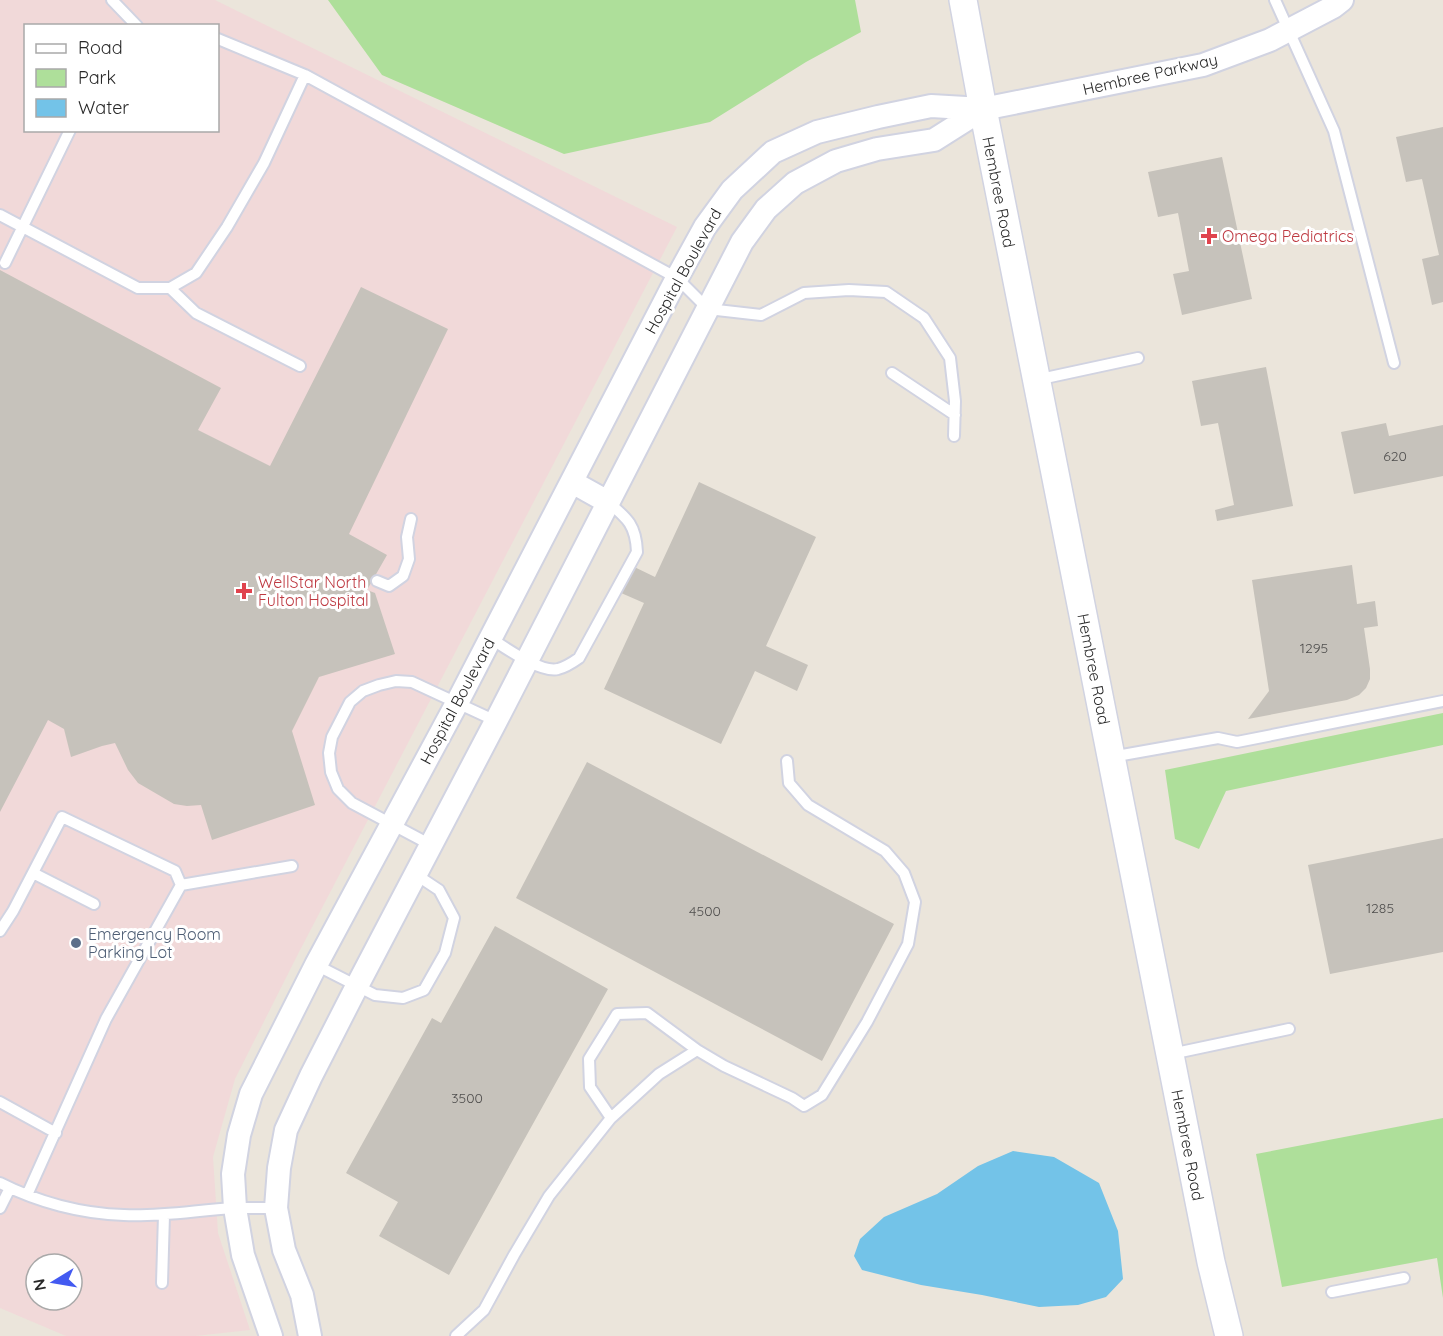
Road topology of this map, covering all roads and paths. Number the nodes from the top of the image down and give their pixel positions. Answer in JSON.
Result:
{"nodes":[{"id":1,"x":112,"y":0,"type":"edge"},
{"id":2,"x":963,"y":0,"type":"edge"},
{"id":3,"x":1275,"y":0,"type":"edge"},
{"id":4,"x":1342,"y":0,"type":"edge"},
{"id":5,"x":135,"y":24,"type":"edge"},
{"id":6,"x":1289,"y":30,"type":"junction"},
{"id":7,"x":219,"y":39,"type":"edge"},
{"id":8,"x":305,"y":75,"type":"junction"},
{"id":9,"x":983,"y":109,"type":"junction"},
{"id":10,"x":69,"y":132,"type":"edge"},
{"id":11,"x":0,"y":215,"type":"edge"},
{"id":12,"x":23,"y":226,"type":"junction"},
{"id":13,"x":5,"y":263,"type":"dead end"},
{"id":14,"x":677,"y":278,"type":"junction"},
{"id":15,"x":170,"y":288,"type":"junction"},
{"id":16,"x":708,"y":309,"type":"junction"},
{"id":17,"x":1138,"y":358,"type":"dead end"},
{"id":18,"x":1394,"y":363,"type":"dead end"},
{"id":19,"x":300,"y":366,"type":"dead end"},
{"id":20,"x":892,"y":373,"type":"dead end"},
{"id":21,"x":1036,"y":380,"type":"junction"},
{"id":22,"x":955,"y":415,"type":"junction"},
{"id":23,"x":954,"y":436,"type":"dead end"},
{"id":24,"x":572,"y":482,"type":"junction"},
{"id":25,"x":608,"y":502,"type":"junction"},
{"id":26,"x":411,"y":519,"type":"dead end"},
{"id":27,"x":377,"y":581,"type":"dead end"},
{"id":28,"x":490,"y":638,"type":"junction"},
{"id":29,"x":527,"y":660,"type":"junction"},
{"id":30,"x":1443,"y":701,"type":"edge"},
{"id":31,"x":457,"y":703,"type":"junction"},
{"id":32,"x":496,"y":721,"type":"junction"},
{"id":33,"x":1111,"y":758,"type":"junction"},
{"id":34,"x":787,"y":761,"type":"dead end"},
{"id":35,"x":392,"y":825,"type":"junction"},
{"id":36,"x":431,"y":845,"type":"junction"},
{"id":37,"x":292,"y":867,"type":"dead end"},
{"id":38,"x":33,"y":873,"type":"junction"},
{"id":39,"x":416,"y":874,"type":"junction"},
{"id":40,"x":181,"y":885,"type":"junction"},
{"id":41,"x":94,"y":904,"type":"dead end"},
{"id":42,"x":0,"y":931,"type":"edge"},
{"id":43,"x":316,"y":966,"type":"junction"},
{"id":44,"x":357,"y":986,"type":"junction"},
{"id":45,"x":1290,"y":1029,"type":"dead end"},
{"id":46,"x":698,"y":1050,"type":"junction"},
{"id":47,"x":1171,"y":1054,"type":"junction"},
{"id":48,"x":0,"y":1102,"type":"edge"},
{"id":49,"x":611,"y":1118,"type":"junction"},
{"id":50,"x":56,"y":1132,"type":"junction"},
{"id":51,"x":5,"y":1185,"type":"edge"},
{"id":52,"x":27,"y":1195,"type":"junction"},
{"id":53,"x":0,"y":1208,"type":"edge"},
{"id":54,"x":235,"y":1208,"type":"junction"},
{"id":55,"x":276,"y":1208,"type":"junction"},
{"id":56,"x":164,"y":1215,"type":"junction"},
{"id":57,"x":1404,"y":1278,"type":"dead end"},
{"id":58,"x":162,"y":1283,"type":"dead end"},
{"id":59,"x":1332,"y":1292,"type":"dead end"},
{"id":60,"x":271,"y":1336,"type":"edge"},
{"id":61,"x":310,"y":1336,"type":"edge"},
{"id":62,"x":456,"y":1336,"type":"edge"},
{"id":63,"x":1229,"y":1336,"type":"edge"}],
"edges":[{"from":1,"to":5,"type":"lane"},
{"from":2,"to":9,"type":"street","name":"Hembree Road"},
{"from":3,"to":6,"type":"lane"},
{"from":4,"to":6,"type":"street","name":"Hembree Parkway"},
{"from":6,"to":9,"type":"street","name":"Hembree Parkway"},
{"from":6,"to":18,"type":"lane"},
{"from":7,"to":8,"type":"lane"},
{"from":8,"to":14,"type":"lane"},
{"from":8,"to":15,"type":"lane"},
{"from":9,"to":14,"type":"street","name":"Hospital Boulevard"},
{"from":9,"to":16,"type":"street"},
{"from":9,"to":21,"type":"street","name":"Hembree Road"},
{"from":10,"to":12,"type":"lane"},
{"from":11,"to":12,"type":"lane"},
{"from":12,"to":13,"type":"lane"},
{"from":12,"to":15,"type":"lane"},
{"from":14,"to":16,"type":"lane"},
{"from":14,"to":24,"type":"street","name":"Hospital Boulevard"},
{"from":15,"to":19,"type":"lane"},
{"from":16,"to":22,"type":"lane"},
{"from":16,"to":25,"type":"street"},
{"from":17,"to":21,"type":"lane"},
{"from":20,"to":22,"type":"lane"},
{"from":21,"to":33,"type":"street","name":"Hembree Road"},
{"from":22,"to":23,"type":"lane"},
{"from":24,"to":25,"type":"street"},
{"from":24,"to":28,"type":"street","name":"Hospital Boulevard"},
{"from":25,"to":29,"type":"street"},
{"from":25,"to":29,"type":"lane"},
{"from":26,"to":27,"type":"lane"},
{"from":28,"to":29,"type":"lane"},
{"from":28,"to":31,"type":"street","name":"Hospital Boulevard"},
{"from":29,"to":32,"type":"street"},
{"from":30,"to":33,"type":"lane"},
{"from":31,"to":32,"type":"lane"},
{"from":31,"to":35,"type":"street","name":"Hospital Boulevard"},
{"from":31,"to":35,"type":"lane"},
{"from":32,"to":36,"type":"street"},
{"from":33,"to":47,"type":"street","name":"Hembree Road"},
{"from":34,"to":46,"type":"lane"},
{"from":35,"to":36,"type":"lane"},
{"from":35,"to":43,"type":"street","name":"Hospital Boulevard"},
{"from":36,"to":39,"type":"street"},
{"from":37,"to":40,"type":"lane"},
{"from":38,"to":40,"type":"lane"},
{"from":38,"to":41,"type":"lane"},
{"from":38,"to":42,"type":"lane"},
{"from":39,"to":44,"type":"street"},
{"from":39,"to":44,"type":"lane"},
{"from":40,"to":50,"type":"lane"},
{"from":43,"to":44,"type":"lane"},
{"from":43,"to":54,"type":"street","name":"Hospital Boulevard"},
{"from":44,"to":55,"type":"street"},
{"from":45,"to":47,"type":"lane"},
{"from":46,"to":49,"type":"lane"},
{"from":46,"to":49,"type":"lane"},
{"from":47,"to":63,"type":"street","name":"Hembree Road"},
{"from":48,"to":50,"type":"lane"},
{"from":49,"to":62,"type":"lane"},
{"from":50,"to":52,"type":"lane"},
{"from":51,"to":52,"type":"lane"},
{"from":51,"to":53,"type":"lane"},
{"from":52,"to":56,"type":"lane"},
{"from":54,"to":55,"type":"lane"},
{"from":54,"to":56,"type":"lane"},
{"from":54,"to":60,"type":"street","name":"Hospital Boulevard"},
{"from":55,"to":61,"type":"street"},
{"from":56,"to":58,"type":"lane"},
{"from":57,"to":59,"type":"lane"}]}
